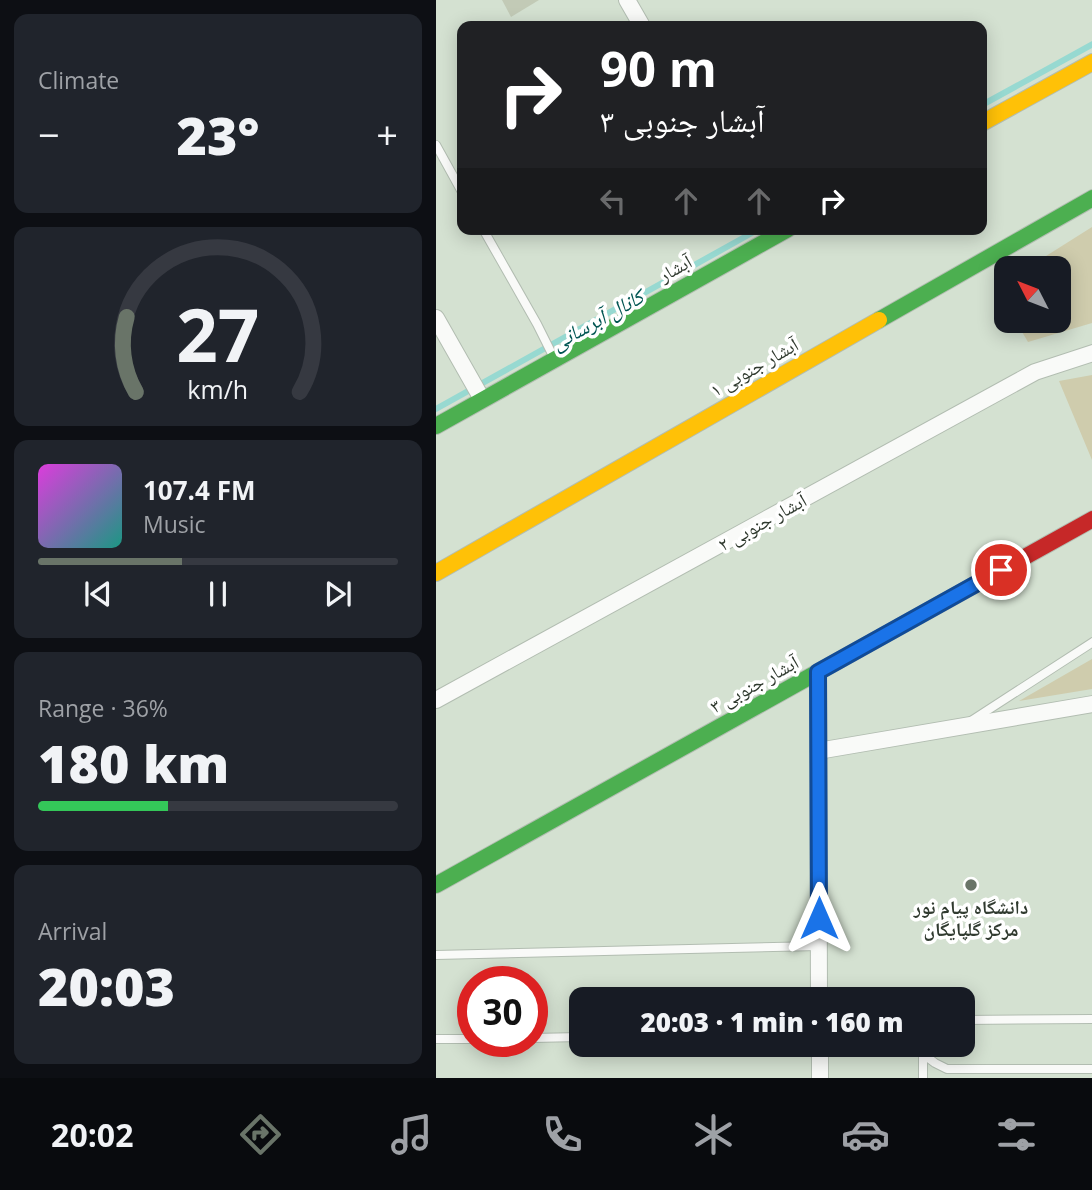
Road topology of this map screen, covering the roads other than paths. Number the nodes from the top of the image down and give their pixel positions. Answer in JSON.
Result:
{"nodes":[{"id":1,"x":627,"y":0,"type":"edge"},
{"id":2,"x":639,"y":21,"type":"edge"},
{"id":3,"x":1092,"y":62,"type":"edge"},
{"id":4,"x":987,"y":120,"type":"edge"},
{"id":5,"x":436,"y":145,"type":"edge"},
{"id":6,"x":457,"y":183,"type":"edge"},
{"id":7,"x":1092,"y":198,"type":"edge"},
{"id":8,"x":486,"y":235,"type":"edge"},
{"id":9,"x":762,"y":235,"type":"edge"},
{"id":10,"x":436,"y":318,"type":"edge"},
{"id":11,"x":1092,"y":353,"type":"edge"},
{"id":12,"x":554,"y":358,"type":"junction"},
{"id":13,"x":482,"y":399,"type":"junction"},
{"id":14,"x":436,"y":426,"type":"edge"},
{"id":15,"x":1092,"y":519,"type":"edge"},
{"id":16,"x":436,"y":573,"type":"edge"},
{"id":17,"x":1092,"y":642,"type":"edge"},
{"id":18,"x":818,"y":672,"type":"junction"},
{"id":19,"x":436,"y":700,"type":"edge"},
{"id":20,"x":1092,"y":704,"type":"edge"},
{"id":21,"x":963,"y":726,"type":"junction"},
{"id":22,"x":818,"y":751,"type":"junction"},
{"id":23,"x":436,"y":885,"type":"edge"},
{"id":24,"x":819,"y":946,"type":"junction"},
{"id":25,"x":436,"y":955,"type":"edge"},
{"id":26,"x":819,"y":987,"type":"edge"},
{"id":27,"x":1092,"y":1019,"type":"edge"},
{"id":28,"x":975,"y":1020,"type":"edge"},
{"id":29,"x":569,"y":1037,"type":"edge"},
{"id":30,"x":548,"y":1038,"type":"edge"},
{"id":31,"x":436,"y":1039,"type":"edge"},
{"id":32,"x":457,"y":1039,"type":"edge"},
{"id":33,"x":820,"y":1057,"type":"edge"},
{"id":34,"x":923,"y":1057,"type":"edge"},
{"id":35,"x":930,"y":1057,"type":"edge"},
{"id":36,"x":1092,"y":1069,"type":"edge"},
{"id":37,"x":820,"y":1078,"type":"edge"},
{"id":38,"x":923,"y":1078,"type":"edge"}],
"edges":[{"from":1,"to":2,"type":"street"},
{"from":3,"to":4,"type":"street"},
{"from":5,"to":6,"type":"lane"},
{"from":7,"to":16,"type":"street","name":"آبشار جنوبی ۱"},
{"from":8,"to":12,"type":"lane"},
{"from":9,"to":12,"type":"street","name":"آبشار"},
{"from":10,"to":13,"type":"street"},
{"from":11,"to":19,"type":"street","name":"آبشار جنوبی ۲"},
{"from":12,"to":13,"type":"street","name":"آبشار"},
{"from":13,"to":14,"type":"street","name":"آبشار"},
{"from":15,"to":18,"type":"street","name":"آبشار جنوبی ۳"},
{"from":17,"to":21,"type":"lane"},
{"from":18,"to":22,"type":"street"},
{"from":18,"to":23,"type":"street","name":"آبشار جنوبی ۳"},
{"from":20,"to":21,"type":"street"},
{"from":21,"to":22,"type":"street"},
{"from":22,"to":24,"type":"street"},
{"from":24,"to":25,"type":"lane"},
{"from":24,"to":26,"type":"street"},
{"from":27,"to":28,"type":"lane"},
{"from":29,"to":30,"type":"lane"},
{"from":31,"to":32,"type":"lane"},
{"from":33,"to":37,"type":"street"},
{"from":34,"to":38,"type":"lane"},
{"from":35,"to":36,"type":"lane"}]}
